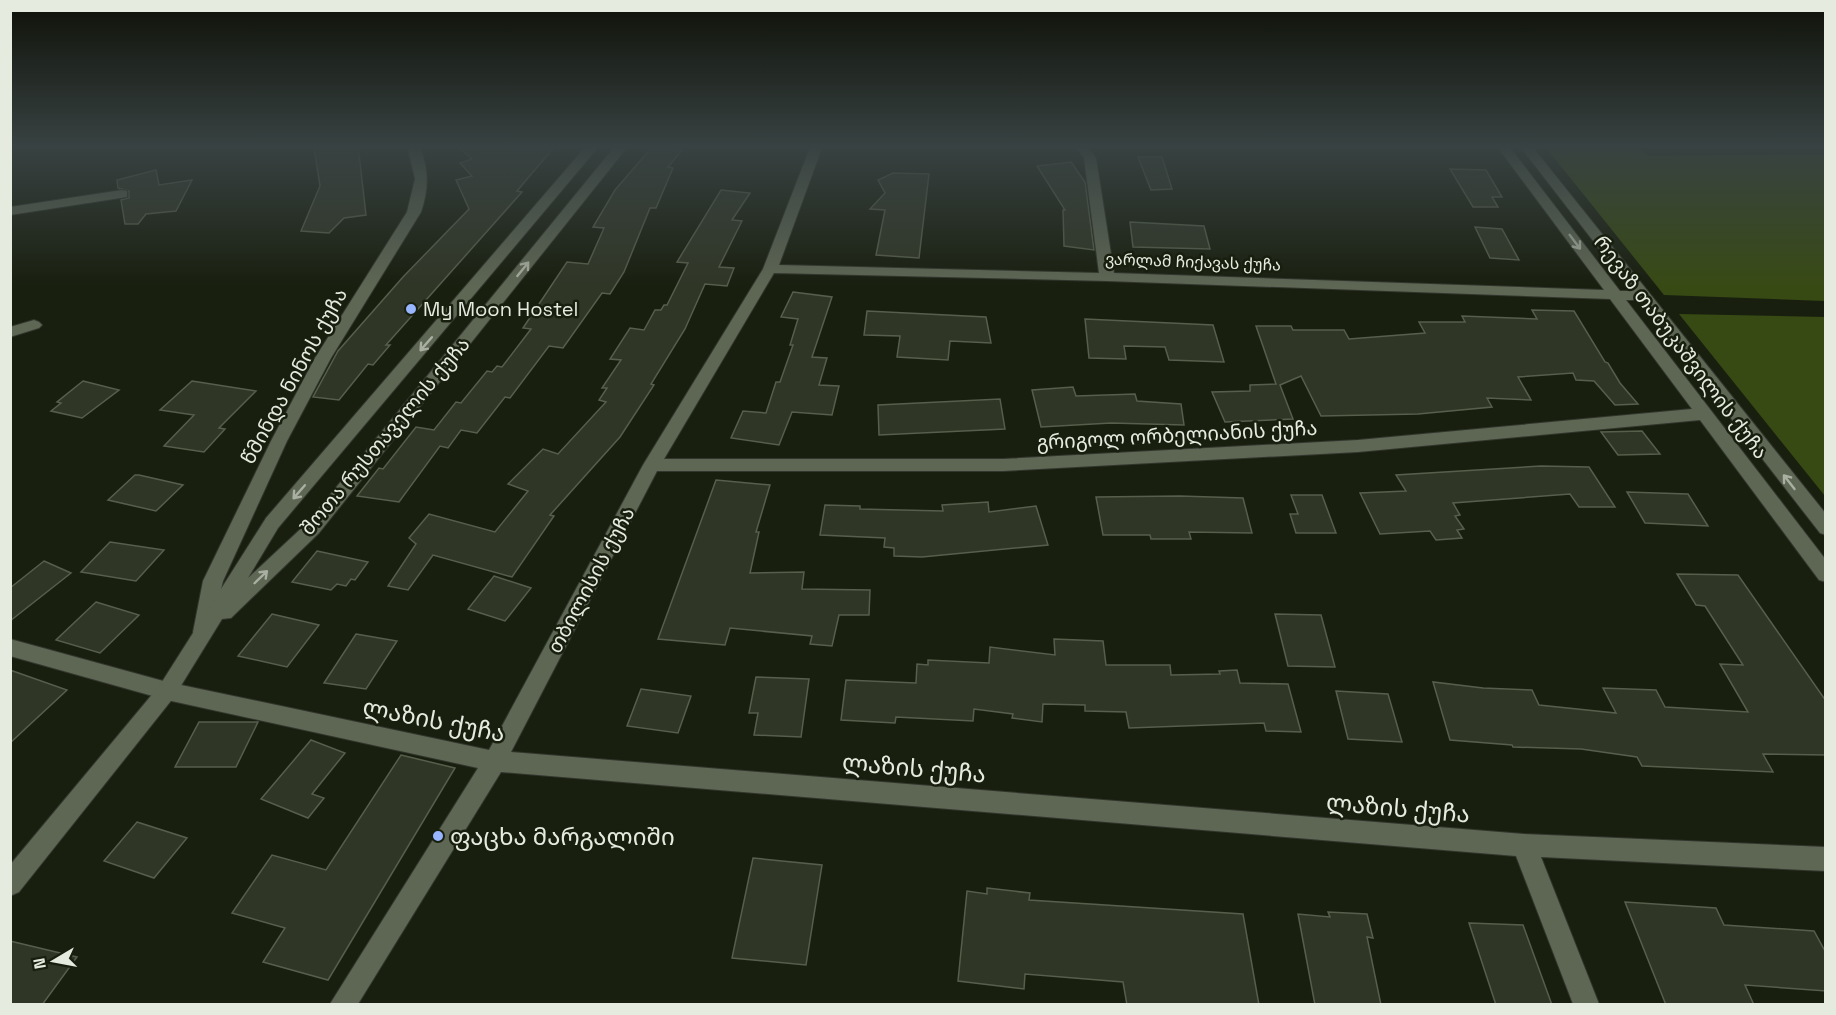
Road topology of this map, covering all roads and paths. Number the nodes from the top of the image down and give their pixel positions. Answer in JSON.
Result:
{"nodes":[{"id":1,"x":422,"y":192,"type":"edge"},
{"id":2,"x":554,"y":192,"type":"edge"},
{"id":3,"x":585,"y":192,"type":"edge"},
{"id":4,"x":799,"y":192,"type":"edge"},
{"id":5,"x":1095,"y":192,"type":"edge"},
{"id":6,"x":1537,"y":192,"type":"edge"},
{"id":7,"x":1562,"y":192,"type":"edge"},
{"id":8,"x":122,"y":194,"type":"dead end"},
{"id":9,"x":10,"y":211,"type":"edge"},
{"id":10,"x":770,"y":269,"type":"junction"},
{"id":11,"x":1107,"y":277,"type":"junction"},
{"id":12,"x":1614,"y":295,"type":"junction"},
{"id":13,"x":1644,"y":296,"type":"junction"},
{"id":14,"x":34,"y":325,"type":"dead end"},
{"id":15,"x":10,"y":332,"type":"edge"},
{"id":16,"x":1703,"y":414,"type":"junction"},
{"id":17,"x":652,"y":465,"type":"junction"},
{"id":18,"x":1826,"y":528,"type":"edge"},
{"id":19,"x":1826,"y":575,"type":"edge"},
{"id":20,"x":203,"y":632,"type":"junction"},
{"id":21,"x":10,"y":647,"type":"edge"},
{"id":22,"x":167,"y":691,"type":"junction"},
{"id":23,"x":495,"y":761,"type":"junction"},
{"id":24,"x":1524,"y":845,"type":"junction"},
{"id":25,"x":1826,"y":859,"type":"edge"},
{"id":26,"x":10,"y":884,"type":"edge"},
{"id":27,"x":343,"y":1005,"type":"edge"},
{"id":28,"x":1586,"y":1005,"type":"edge"}],
"edges":[{"from":1,"to":20,"type":"street","name":"წმინდა ნინოს ქუჩა"},
{"from":2,"to":20,"type":"street","name":"შოთა რუსთაველის ქუჩა","one_way":true},
{"from":20,"to":3,"type":"street","name":"შოთა რუსთაველის ქუჩა","one_way":true},
{"from":4,"to":10,"type":"street","name":"თბილისის ქუჩა"},
{"from":5,"to":11,"type":"street"},
{"from":6,"to":12,"type":"street","name":"რევაზ თაბუკაშვილის ქუჩა","one_way":true},
{"from":7,"to":13,"type":"street","name":"რევაზ თაბუკაშვილის ქუჩა"},
{"from":8,"to":9,"type":"street"},
{"from":10,"to":11,"type":"street","name":"ვარლამ ჩიქავას ქუჩა"},
{"from":10,"to":17,"type":"street","name":"თბილისის ქუჩა"},
{"from":11,"to":12,"type":"street","name":"ვარლამ ჩიქავას ქუჩა"},
{"from":12,"to":13,"type":"street","name":"ვარლამ ჩიქავას ქუჩა"},
{"from":12,"to":16,"type":"street","name":"რევაზ თაბუკაშვილის ქუჩა"},
{"from":18,"to":13,"type":"street","name":"რევაზ თაბუკაშვილის ქუჩა","one_way":true},
{"from":14,"to":15,"type":"street"},
{"from":16,"to":17,"type":"street","name":"გრიგოლ ორბელიანის ქუჩა"},
{"from":16,"to":19,"type":"street","name":"რევაზ თაბუკაშვილის ქუჩა"},
{"from":17,"to":23,"type":"street","name":"თბილისის ქუჩა"},
{"from":20,"to":22,"type":"street","name":"შოთა რუსთაველის ქუჩა"},
{"from":21,"to":22,"type":"street","name":"ლაზის ქუჩა"},
{"from":22,"to":23,"type":"street","name":"ლაზის ქუჩა"},
{"from":22,"to":26,"type":"street","name":"შოთა რუსთაველის ქუჩა"},
{"from":23,"to":24,"type":"street","name":"ლაზის ქუჩა"},
{"from":23,"to":27,"type":"street","name":"თბილისის ქუჩა"},
{"from":24,"to":25,"type":"street","name":"ლაზის ქუჩა"},
{"from":24,"to":28,"type":"street"}]}
